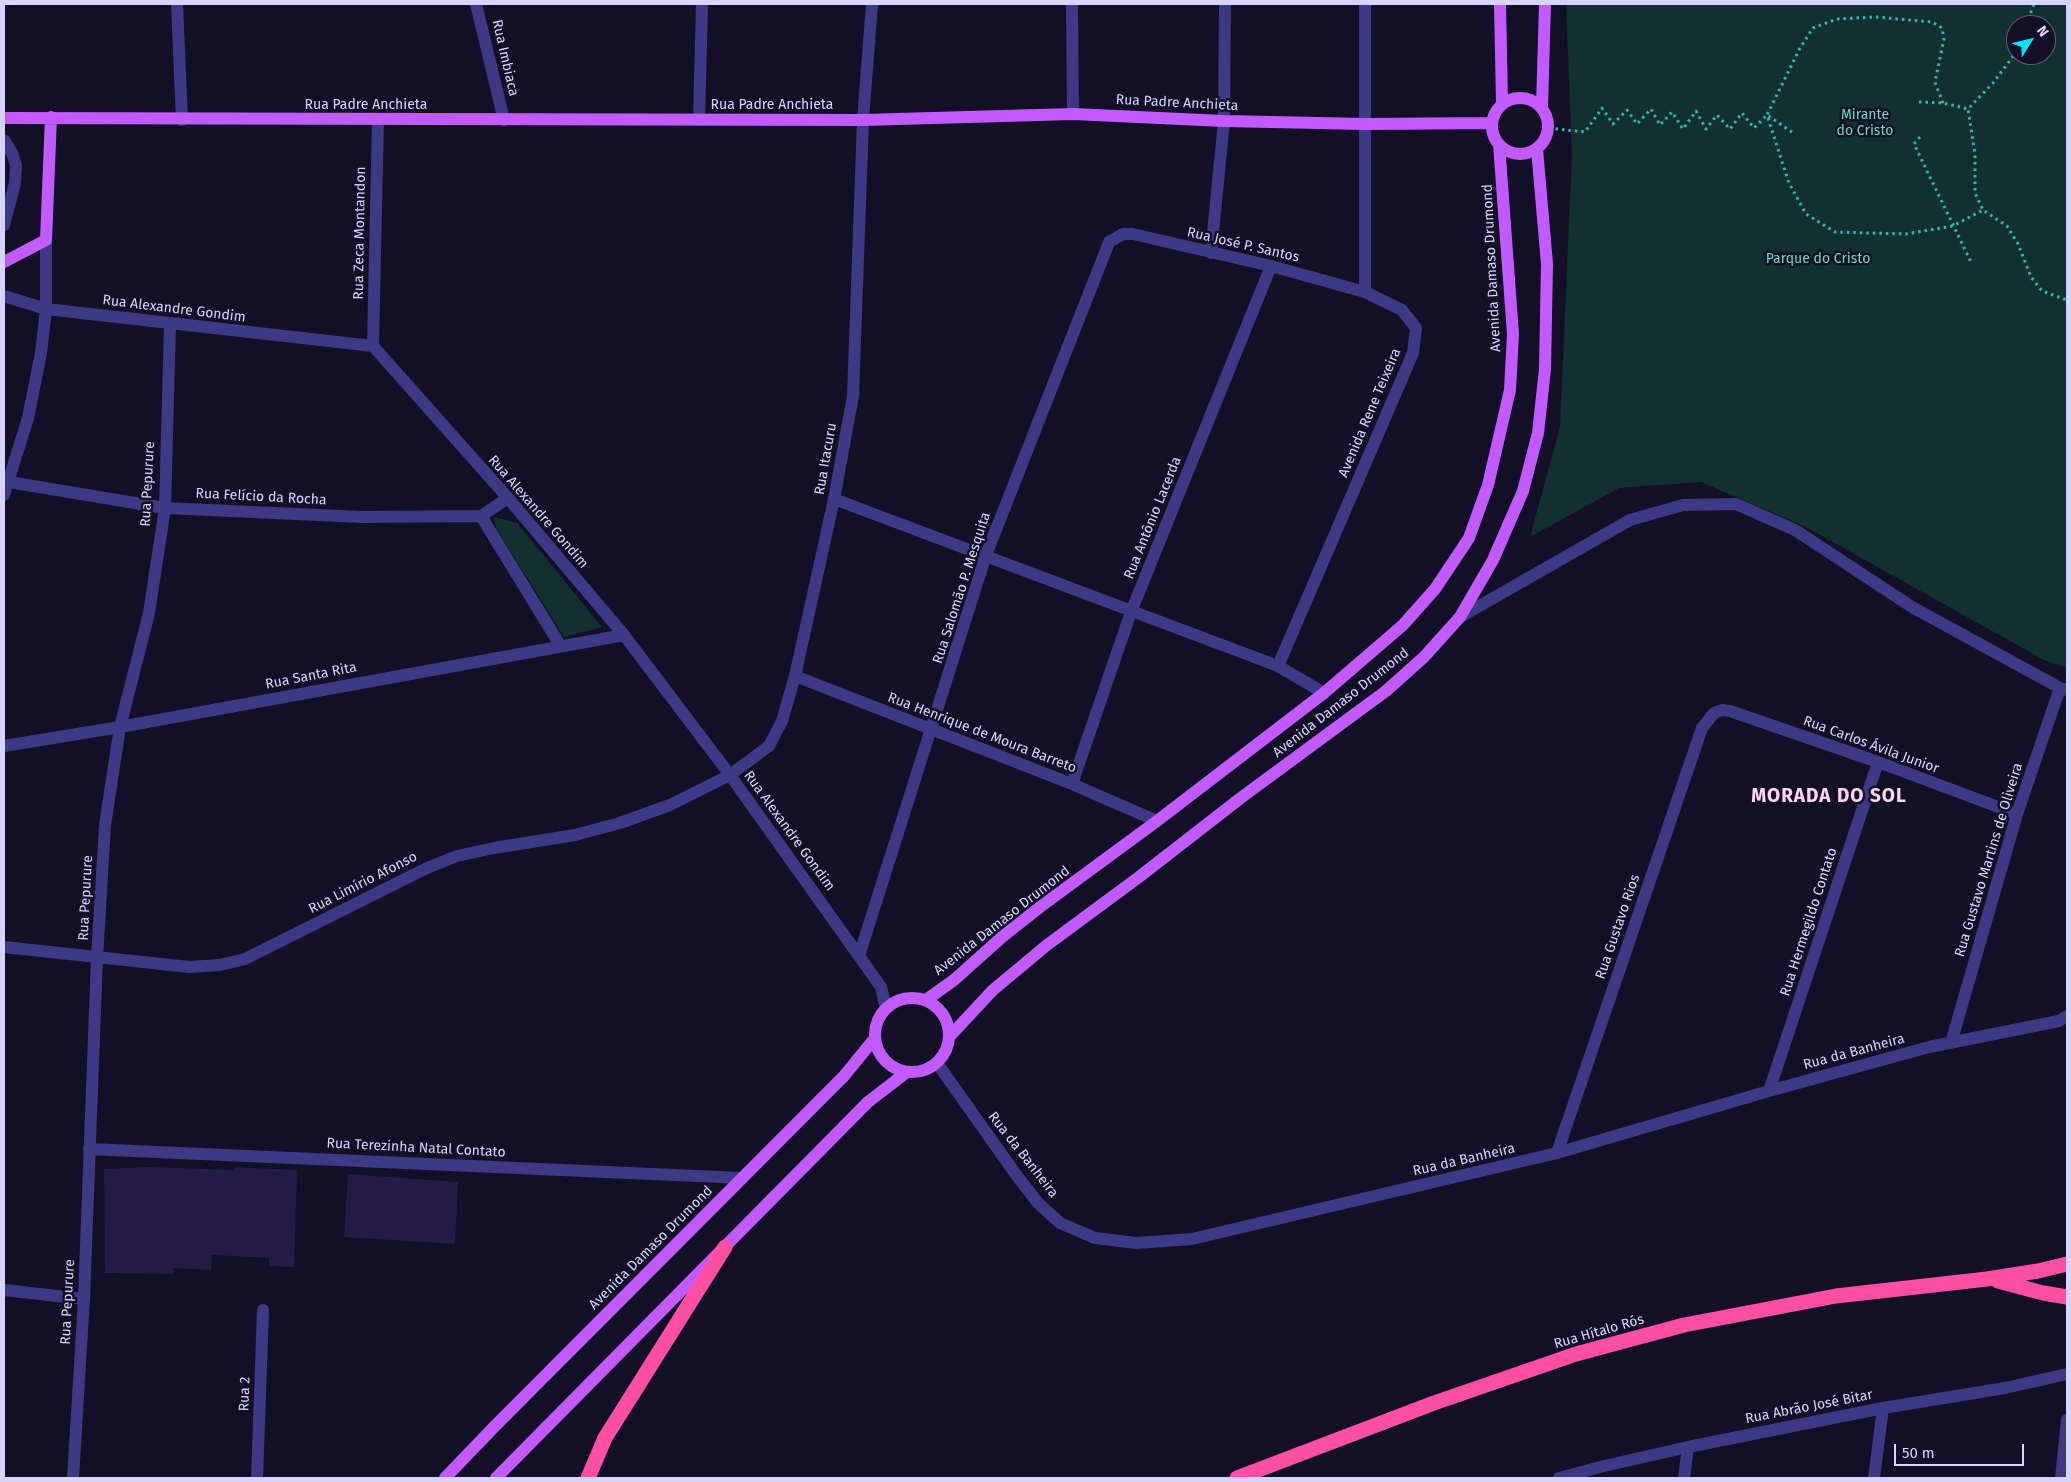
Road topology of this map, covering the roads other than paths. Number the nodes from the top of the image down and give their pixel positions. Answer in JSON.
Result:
{"nodes":[{"id":1,"x":177,"y":4,"type":"edge"},
{"id":2,"x":476,"y":4,"type":"edge"},
{"id":3,"x":702,"y":4,"type":"edge"},
{"id":4,"x":872,"y":4,"type":"edge"},
{"id":5,"x":1072,"y":4,"type":"edge"},
{"id":6,"x":1225,"y":4,"type":"edge"},
{"id":7,"x":1365,"y":4,"type":"edge"},
{"id":8,"x":1500,"y":4,"type":"edge"},
{"id":9,"x":1545,"y":4,"type":"edge"},
{"id":10,"x":1502,"y":104,"type":"junction"},
{"id":11,"x":1542,"y":107,"type":"junction"},
{"id":12,"x":1073,"y":114,"type":"junction"},
{"id":13,"x":50,"y":117,"type":"junction"},
{"id":14,"x":4,"y":118,"type":"edge"},
{"id":15,"x":182,"y":120,"type":"junction"},
{"id":16,"x":378,"y":120,"type":"junction"},
{"id":17,"x":504,"y":120,"type":"junction"},
{"id":18,"x":699,"y":120,"type":"junction"},
{"id":19,"x":863,"y":120,"type":"junction"},
{"id":20,"x":1224,"y":121,"type":"junction"},
{"id":21,"x":1365,"y":124,"type":"junction"},
{"id":22,"x":1492,"y":124,"type":"junction"},
{"id":23,"x":4,"y":140,"type":"edge"},
{"id":24,"x":1499,"y":144,"type":"junction"},
{"id":25,"x":1537,"y":149,"type":"junction"},
{"id":26,"x":4,"y":225,"type":"edge"},
{"id":27,"x":1114,"y":238,"type":"joint"},
{"id":28,"x":46,"y":240,"type":"junction"},
{"id":29,"x":1211,"y":253,"type":"junction"},
{"id":30,"x":4,"y":262,"type":"edge"},
{"id":31,"x":1271,"y":266,"type":"junction"},
{"id":32,"x":1364,"y":292,"type":"junction"},
{"id":33,"x":4,"y":296,"type":"edge"},
{"id":34,"x":46,"y":309,"type":"junction"},
{"id":35,"x":170,"y":324,"type":"junction"},
{"id":36,"x":373,"y":346,"type":"junction"},
{"id":37,"x":9,"y":482,"type":"junction"},
{"id":38,"x":4,"y":495,"type":"edge"},
{"id":39,"x":508,"y":498,"type":"junction"},
{"id":40,"x":834,"y":499,"type":"junction"},
{"id":41,"x":165,"y":508,"type":"junction"},
{"id":42,"x":481,"y":516,"type":"junction"},
{"id":43,"x":986,"y":555,"type":"junction"},
{"id":44,"x":1131,"y":612,"type":"junction"},
{"id":45,"x":1460,"y":617,"type":"junction"},
{"id":46,"x":624,"y":635,"type":"junction"},
{"id":47,"x":560,"y":645,"type":"junction"},
{"id":48,"x":1278,"y":666,"type":"junction"},
{"id":49,"x":795,"y":676,"type":"junction"},
{"id":50,"x":2064,"y":689,"type":"edge"},
{"id":51,"x":1324,"y":693,"type":"junction"},
{"id":52,"x":1714,"y":713,"type":"joint"},
{"id":53,"x":120,"y":727,"type":"junction"},
{"id":54,"x":932,"y":729,"type":"junction"},
{"id":55,"x":4,"y":746,"type":"edge"},
{"id":56,"x":1878,"y":762,"type":"junction"},
{"id":57,"x":730,"y":775,"type":"junction"},
{"id":58,"x":1072,"y":784,"type":"junction"},
{"id":59,"x":2017,"y":814,"type":"junction"},
{"id":60,"x":1157,"y":821,"type":"junction"},
{"id":61,"x":4,"y":947,"type":"edge"},
{"id":62,"x":860,"y":956,"type":"junction"},
{"id":63,"x":97,"y":958,"type":"junction"},
{"id":64,"x":926,"y":1000,"type":"junction"},
{"id":65,"x":886,"y":1008,"type":"junction"},
{"id":66,"x":2067,"y":1016,"type":"edge"},
{"id":67,"x":950,"y":1036,"type":"junction"},
{"id":68,"x":875,"y":1038,"type":"junction"},
{"id":69,"x":1950,"y":1043,"type":"junction"},
{"id":70,"x":937,"y":1063,"type":"junction"},
{"id":71,"x":907,"y":1072,"type":"junction"},
{"id":72,"x":1769,"y":1091,"type":"junction"},
{"id":73,"x":89,"y":1149,"type":"junction"},
{"id":74,"x":1557,"y":1153,"type":"junction"},
{"id":75,"x":742,"y":1178,"type":"junction"},
{"id":76,"x":725,"y":1248,"type":"junction"},
{"id":77,"x":2067,"y":1264,"type":"edge"},
{"id":78,"x":1987,"y":1279,"type":"junction"},
{"id":79,"x":4,"y":1290,"type":"edge"},
{"id":80,"x":2067,"y":1297,"type":"edge"},
{"id":81,"x":84,"y":1299,"type":"junction"},
{"id":82,"x":263,"y":1310,"type":"dead end"},
{"id":83,"x":2067,"y":1374,"type":"edge"},
{"id":84,"x":1883,"y":1408,"type":"junction"},
{"id":85,"x":2067,"y":1420,"type":"edge"},
{"id":86,"x":1688,"y":1447,"type":"junction"},
{"id":87,"x":73,"y":1478,"type":"edge"},
{"id":88,"x":257,"y":1478,"type":"edge"},
{"id":89,"x":445,"y":1478,"type":"edge"},
{"id":90,"x":496,"y":1478,"type":"edge"},
{"id":91,"x":588,"y":1478,"type":"edge"},
{"id":92,"x":1237,"y":1478,"type":"edge"},
{"id":93,"x":1559,"y":1478,"type":"edge"},
{"id":94,"x":1684,"y":1478,"type":"edge"},
{"id":95,"x":1874,"y":1478,"type":"edge"},
{"id":96,"x":2061,"y":1478,"type":"edge"}],
"edges":[{"from":1,"to":15,"type":"street"},
{"from":2,"to":17,"type":"street","name":"Rua Imbiaca"},
{"from":3,"to":18,"type":"street"},
{"from":4,"to":19,"type":"street","name":"Rua Itacuru"},
{"from":5,"to":12,"type":"street"},
{"from":6,"to":20,"type":"street"},
{"from":7,"to":21,"type":"street"},
{"from":8,"to":10,"type":"main road"},
{"from":9,"to":11,"type":"main road"},
{"from":10,"to":11,"type":"main road"},
{"from":10,"to":22,"type":"main road"},
{"from":11,"to":25,"type":"main road"},
{"from":12,"to":19,"type":"main road","name":"Rua Padre Anchieta"},
{"from":12,"to":20,"type":"main road","name":"Rua Padre Anchieta"},
{"from":13,"to":14,"type":"main road","name":"Rua Padre Anchieta"},
{"from":13,"to":15,"type":"main road","name":"Rua Padre Anchieta"},
{"from":13,"to":28,"type":"main road"},
{"from":15,"to":16,"type":"main road","name":"Rua Padre Anchieta"},
{"from":16,"to":17,"type":"main road","name":"Rua Padre Anchieta"},
{"from":16,"to":36,"type":"street","name":"Rua Zeca Montandon"},
{"from":17,"to":18,"type":"main road","name":"Rua Padre Anchieta"},
{"from":18,"to":19,"type":"main road","name":"Rua Padre Anchieta"},
{"from":19,"to":40,"type":"street","name":"Rua Itacuru"},
{"from":20,"to":21,"type":"main road","name":"Rua Padre Anchieta"},
{"from":20,"to":29,"type":"street"},
{"from":21,"to":22,"type":"main road","name":"Rua Padre Anchieta"},
{"from":21,"to":32,"type":"street"},
{"from":22,"to":24,"type":"main road"},
{"from":23,"to":26,"type":"street"},
{"from":24,"to":25,"type":"main road"},
{"from":24,"to":51,"type":"main road","name":"Avenida Damaso Drumond"},
{"from":25,"to":45,"type":"main road","name":"Avenida Damaso Drumond"},
{"from":27,"to":29,"type":"street","name":"Rua José P. Santos"},
{"from":27,"to":43,"type":"street","name":"Rua Salomão P. Mesquita"},
{"from":28,"to":30,"type":"main road"},
{"from":28,"to":34,"type":"street"},
{"from":29,"to":31,"type":"street","name":"Rua José P. Santos"},
{"from":31,"to":32,"type":"street","name":"Rua José P. Santos"},
{"from":31,"to":44,"type":"street","name":"Rua Antônio Lacerda"},
{"from":32,"to":48,"type":"street","name":"Avenida Rene Teixeira"},
{"from":33,"to":34,"type":"street","name":"Rua Alexandre Gondim"},
{"from":34,"to":35,"type":"street","name":"Rua Alexandre Gondim"},
{"from":34,"to":37,"type":"street"},
{"from":35,"to":36,"type":"street","name":"Rua Alexandre Gondim"},
{"from":35,"to":41,"type":"street","name":"Rua Pepurure"},
{"from":36,"to":39,"type":"street","name":"Rua Alexandre Gondim"},
{"from":37,"to":38,"type":"street"},
{"from":37,"to":41,"type":"street","name":"Rua Felício da Rocha"},
{"from":39,"to":42,"type":"street"},
{"from":39,"to":46,"type":"street","name":"Rua Alexandre Gondim"},
{"from":40,"to":43,"type":"street"},
{"from":40,"to":49,"type":"street","name":"Rua Itacuru"},
{"from":41,"to":42,"type":"street","name":"Rua Felício da Rocha"},
{"from":41,"to":53,"type":"street","name":"Rua Pepurure"},
{"from":42,"to":47,"type":"street"},
{"from":43,"to":44,"type":"street"},
{"from":43,"to":54,"type":"street","name":"Rua Salomão P. Mesquita"},
{"from":44,"to":48,"type":"street"},
{"from":44,"to":58,"type":"street","name":"Rua Antônio Lacerda"},
{"from":45,"to":50,"type":"street"},
{"from":45,"to":67,"type":"main road","name":"Avenida Damaso Drumond"},
{"from":46,"to":47,"type":"street","name":"Rua Santa Rita"},
{"from":46,"to":57,"type":"street","name":"Rua Alexandre Gondim"},
{"from":47,"to":53,"type":"street","name":"Rua Santa Rita"},
{"from":48,"to":51,"type":"street"},
{"from":49,"to":54,"type":"street","name":"Rua Henrique de Moura Barreto"},
{"from":49,"to":57,"type":"street","name":"Rua Itacuru"},
{"from":50,"to":59,"type":"street","name":"Rua Gustavo Martins de Oliveira"},
{"from":51,"to":60,"type":"main road","name":"Avenida Damaso Drumond"},
{"from":52,"to":56,"type":"street","name":"Rua Carlos Ávila Junior"},
{"from":52,"to":74,"type":"street","name":"Rua Gustavo Rios"},
{"from":53,"to":55,"type":"street","name":"Rua Santa Rita"},
{"from":53,"to":63,"type":"street","name":"Rua Pepurure"},
{"from":54,"to":58,"type":"street","name":"Rua Henrique de Moura Barreto"},
{"from":54,"to":62,"type":"street","name":"Rua Salomão P. Mesquita"},
{"from":56,"to":59,"type":"street","name":"Rua Carlos Ávila Junior"},
{"from":56,"to":72,"type":"street","name":"Rua Hermegildo Contato"},
{"from":57,"to":62,"type":"street","name":"Rua Alexandre Gondim"},
{"from":57,"to":63,"type":"street","name":"Rua Limírio Afonso"},
{"from":58,"to":60,"type":"street","name":"Rua Henrique de Moura Barreto"},
{"from":59,"to":69,"type":"street","name":"Rua Gustavo Martins de Oliveira"},
{"from":60,"to":64,"type":"main road","name":"Avenida Damaso Drumond"},
{"from":61,"to":63,"type":"street","name":"Rua Limírio Afonso"},
{"from":62,"to":65,"type":"street","name":"Rua Alexandre Gondim"},
{"from":63,"to":73,"type":"street","name":"Rua Pepurure"},
{"from":64,"to":65,"type":"main road"},
{"from":64,"to":67,"type":"main road"},
{"from":65,"to":68,"type":"main road"},
{"from":66,"to":69,"type":"street","name":"Rua da Banheira"},
{"from":67,"to":70,"type":"main road"},
{"from":68,"to":71,"type":"main road"},
{"from":68,"to":75,"type":"main road","name":"Avenida Damaso Drumond"},
{"from":69,"to":72,"type":"street","name":"Rua da Banheira"},
{"from":70,"to":71,"type":"main road"},
{"from":70,"to":74,"type":"street","name":"Rua da Banheira"},
{"from":71,"to":76,"type":"main road"},
{"from":72,"to":74,"type":"street","name":"Rua da Banheira"},
{"from":73,"to":75,"type":"street","name":"Rua Terezinha Natal Contato"},
{"from":73,"to":81,"type":"street","name":"Rua Pepurure"},
{"from":75,"to":89,"type":"main road","name":"Avenida Damaso Drumond"},
{"from":76,"to":90,"type":"main road"},
{"from":76,"to":91,"type":"highway"},
{"from":77,"to":78,"type":"highway","name":"Rua Hítalo Rós"},
{"from":78,"to":80,"type":"highway","name":"Rua Hítalo Rós"},
{"from":78,"to":92,"type":"highway","name":"Rua Hítalo Rós"},
{"from":79,"to":81,"type":"street"},
{"from":81,"to":87,"type":"street","name":"Rua Pepurure"},
{"from":82,"to":88,"type":"street","name":"Rua 2"},
{"from":83,"to":84,"type":"street","name":"Rua Abrão José Bitar"},
{"from":84,"to":86,"type":"street","name":"Rua Abrão José Bitar"},
{"from":84,"to":95,"type":"street"},
{"from":85,"to":96,"type":"street"},
{"from":86,"to":93,"type":"street","name":"Rua Abrão José Bitar"},
{"from":86,"to":94,"type":"street"}]}
